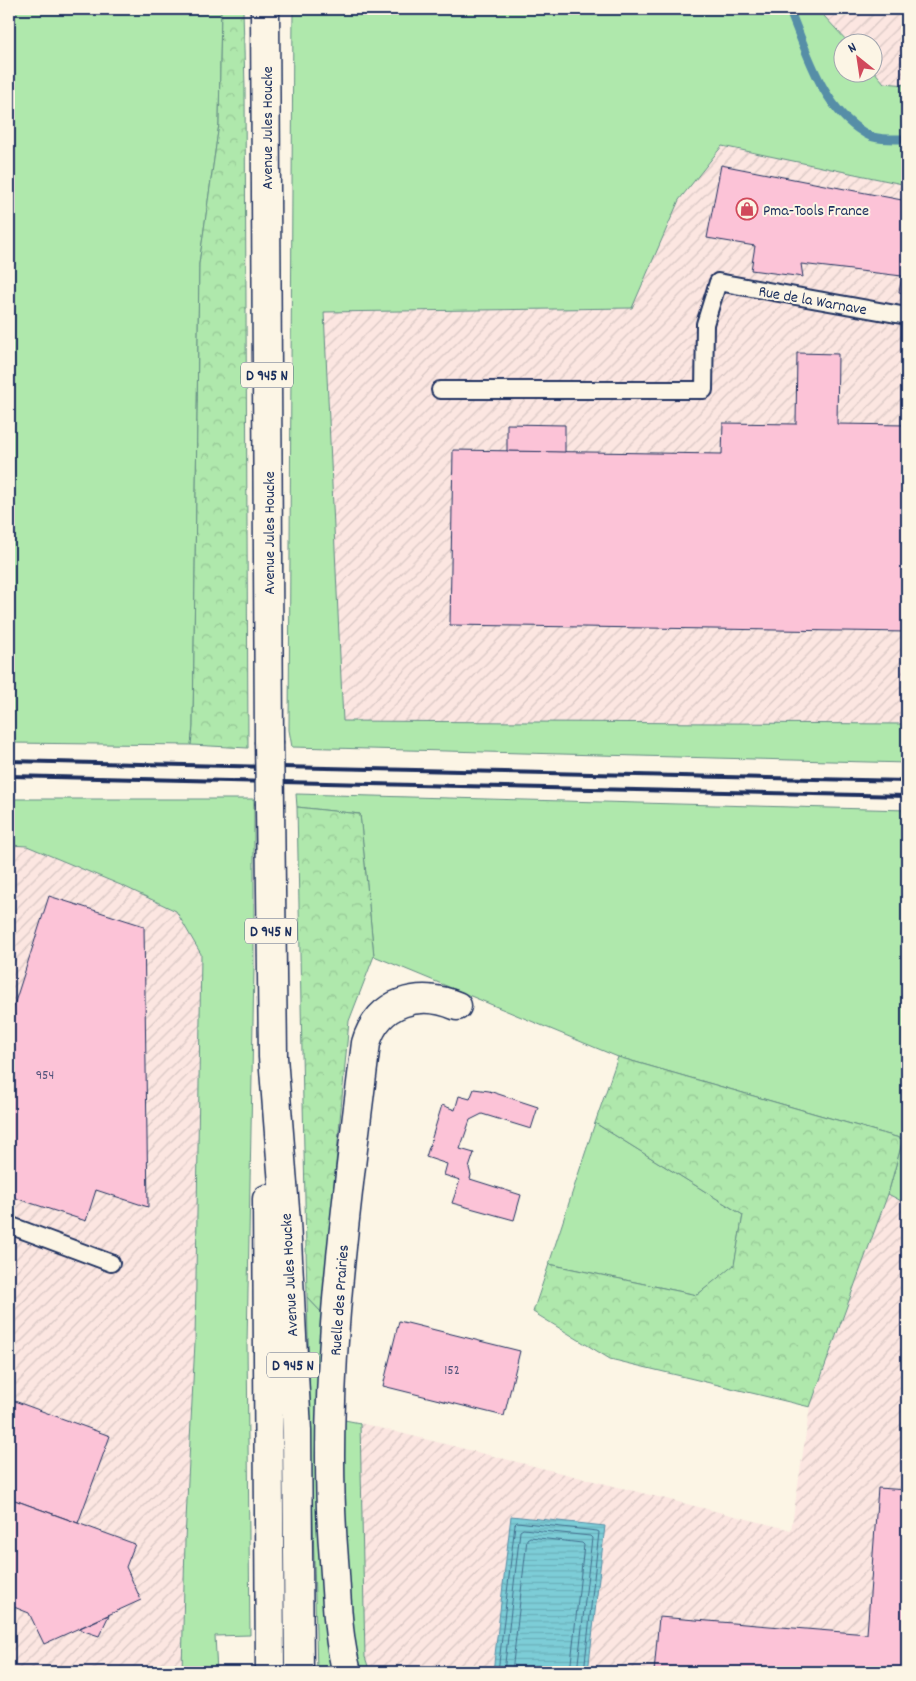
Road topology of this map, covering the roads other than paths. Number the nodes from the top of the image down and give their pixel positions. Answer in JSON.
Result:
{"nodes":[{"id":1,"x":265,"y":9,"type":"edge"},
{"id":2,"x":907,"y":316,"type":"edge"},
{"id":3,"x":440,"y":390,"type":"dead end"},
{"id":4,"x":457,"y":1006,"type":"dead end"},
{"id":5,"x":273,"y":1057,"type":"junction"},
{"id":6,"x":9,"y":1225,"type":"edge"},
{"id":7,"x":111,"y":1263,"type":"dead end"},
{"id":8,"x":270,"y":1672,"type":"edge"},
{"id":9,"x":299,"y":1672,"type":"edge"},
{"id":10,"x":347,"y":1672,"type":"edge"}],
"edges":[{"from":1,"to":5,"type":"main road","name":"Avenue Jules Houcke","number":"D 945 N","bridge":true},
{"from":2,"to":3,"type":"lane","name":"Rue de la Warnave"},
{"from":4,"to":10,"type":"main road","name":"Ruelle des Prairies"},
{"from":5,"to":8,"type":"main road","name":"Avenue Jules Houcke","number":"D 945 N"},
{"from":5,"to":9,"type":"main road","name":"Avenue Jules Houcke","number":"D 945 N"},
{"from":6,"to":7,"type":"lane"}]}
